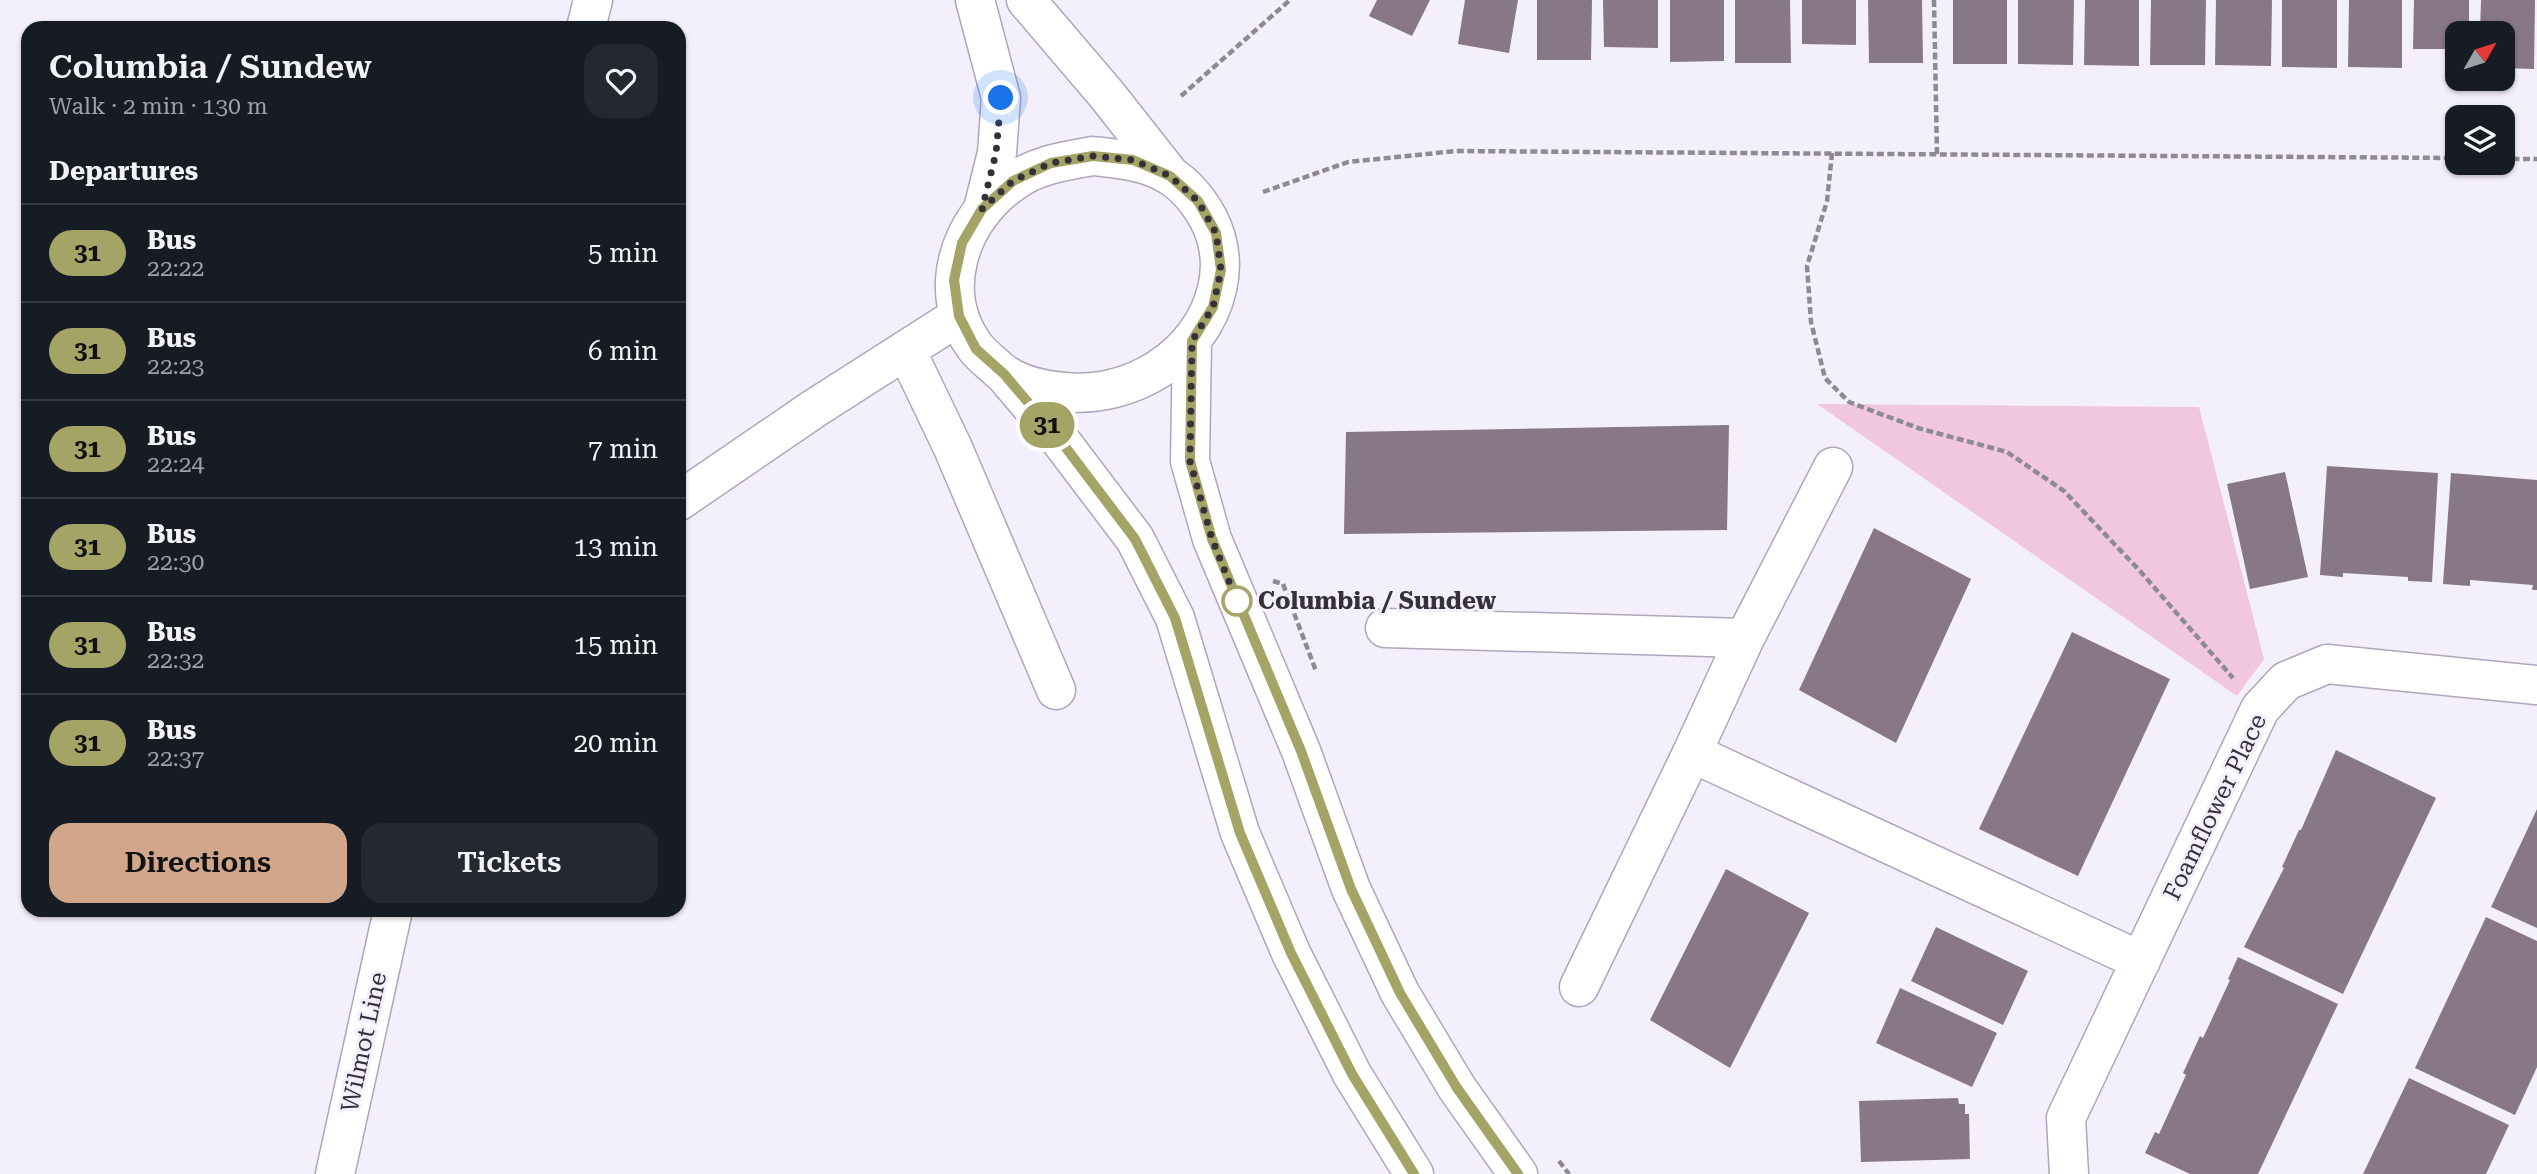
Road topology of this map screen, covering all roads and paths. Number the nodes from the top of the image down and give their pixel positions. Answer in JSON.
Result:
{"nodes":[{"id":1,"x":593,"y":0,"type":"edge"},
{"id":2,"x":975,"y":0,"type":"edge"},
{"id":3,"x":1026,"y":0,"type":"edge"},
{"id":4,"x":1290,"y":0,"type":"edge"},
{"id":5,"x":1934,"y":0,"type":"edge"},
{"id":6,"x":588,"y":21,"type":"edge"},
{"id":7,"x":1181,"y":96,"type":"dead end"},
{"id":8,"x":1832,"y":153,"type":"junction"},
{"id":9,"x":1937,"y":154,"type":"junction"},
{"id":10,"x":2445,"y":158,"type":"edge"},
{"id":11,"x":2515,"y":159,"type":"edge"},
{"id":12,"x":2537,"y":159,"type":"edge"},
{"id":13,"x":1170,"y":176,"type":"junction"},
{"id":14,"x":1262,"y":192,"type":"dead end"},
{"id":15,"x":982,"y":209,"type":"junction"},
{"id":16,"x":959,"y":316,"type":"junction"},
{"id":17,"x":1192,"y":341,"type":"junction"},
{"id":18,"x":906,"y":350,"type":"junction"},
{"id":19,"x":1004,"y":374,"type":"junction"},
{"id":20,"x":1832,"y":467,"type":"dead end"},
{"id":21,"x":686,"y":496,"type":"edge"},
{"id":22,"x":1231,"y":588,"type":"junction"},
{"id":23,"x":1385,"y":628,"type":"dead end"},
{"id":24,"x":1745,"y":638,"type":"junction"},
{"id":25,"x":1316,"y":672,"type":"dead end"},
{"id":26,"x":2537,"y":685,"type":"edge"},
{"id":27,"x":1056,"y":690,"type":"dead end"},
{"id":28,"x":2260,"y":709,"type":"junction"},
{"id":29,"x":1692,"y":753,"type":"junction"},
{"id":30,"x":391,"y":917,"type":"edge"},
{"id":31,"x":2141,"y":961,"type":"junction"},
{"id":32,"x":1579,"y":987,"type":"dead end"},
{"id":33,"x":1557,"y":1159,"type":"dead end"},
{"id":34,"x":335,"y":1174,"type":"edge"},
{"id":35,"x":1414,"y":1174,"type":"edge"},
{"id":36,"x":1518,"y":1174,"type":"edge"},
{"id":37,"x":1569,"y":1174,"type":"edge"},
{"id":38,"x":2068,"y":1174,"type":"edge"}],
"edges":[{"from":1,"to":6,"type":"street"},
{"from":2,"to":15,"type":"street"},
{"from":3,"to":13,"type":"street"},
{"from":4,"to":7,"type":"path"},
{"from":5,"to":9,"type":"path"},
{"from":8,"to":9,"type":"path"},
{"from":8,"to":14,"type":"path"},
{"from":8,"to":28,"type":"path"},
{"from":9,"to":10,"type":"path"},
{"from":11,"to":12,"type":"path"},
{"from":13,"to":15,"type":"street"},
{"from":13,"to":17,"type":"street"},
{"from":15,"to":16,"type":"street"},
{"from":16,"to":18,"type":"street"},
{"from":16,"to":19,"type":"street"},
{"from":17,"to":19,"type":"street"},
{"from":17,"to":22,"type":"street"},
{"from":18,"to":21,"type":"street"},
{"from":18,"to":27,"type":"street"},
{"from":19,"to":35,"type":"street"},
{"from":20,"to":24,"type":"street"},
{"from":22,"to":25,"type":"path"},
{"from":22,"to":36,"type":"street"},
{"from":23,"to":24,"type":"street"},
{"from":24,"to":29,"type":"street"},
{"from":26,"to":28,"type":"street","name":"Foamflower Place"},
{"from":28,"to":31,"type":"street","name":"Foamflower Place"},
{"from":29,"to":31,"type":"street"},
{"from":29,"to":32,"type":"street"},
{"from":30,"to":34,"type":"street","name":"Wilmot Line"},
{"from":31,"to":38,"type":"street","name":"Foamflower Place"},
{"from":33,"to":37,"type":"path"}]}
